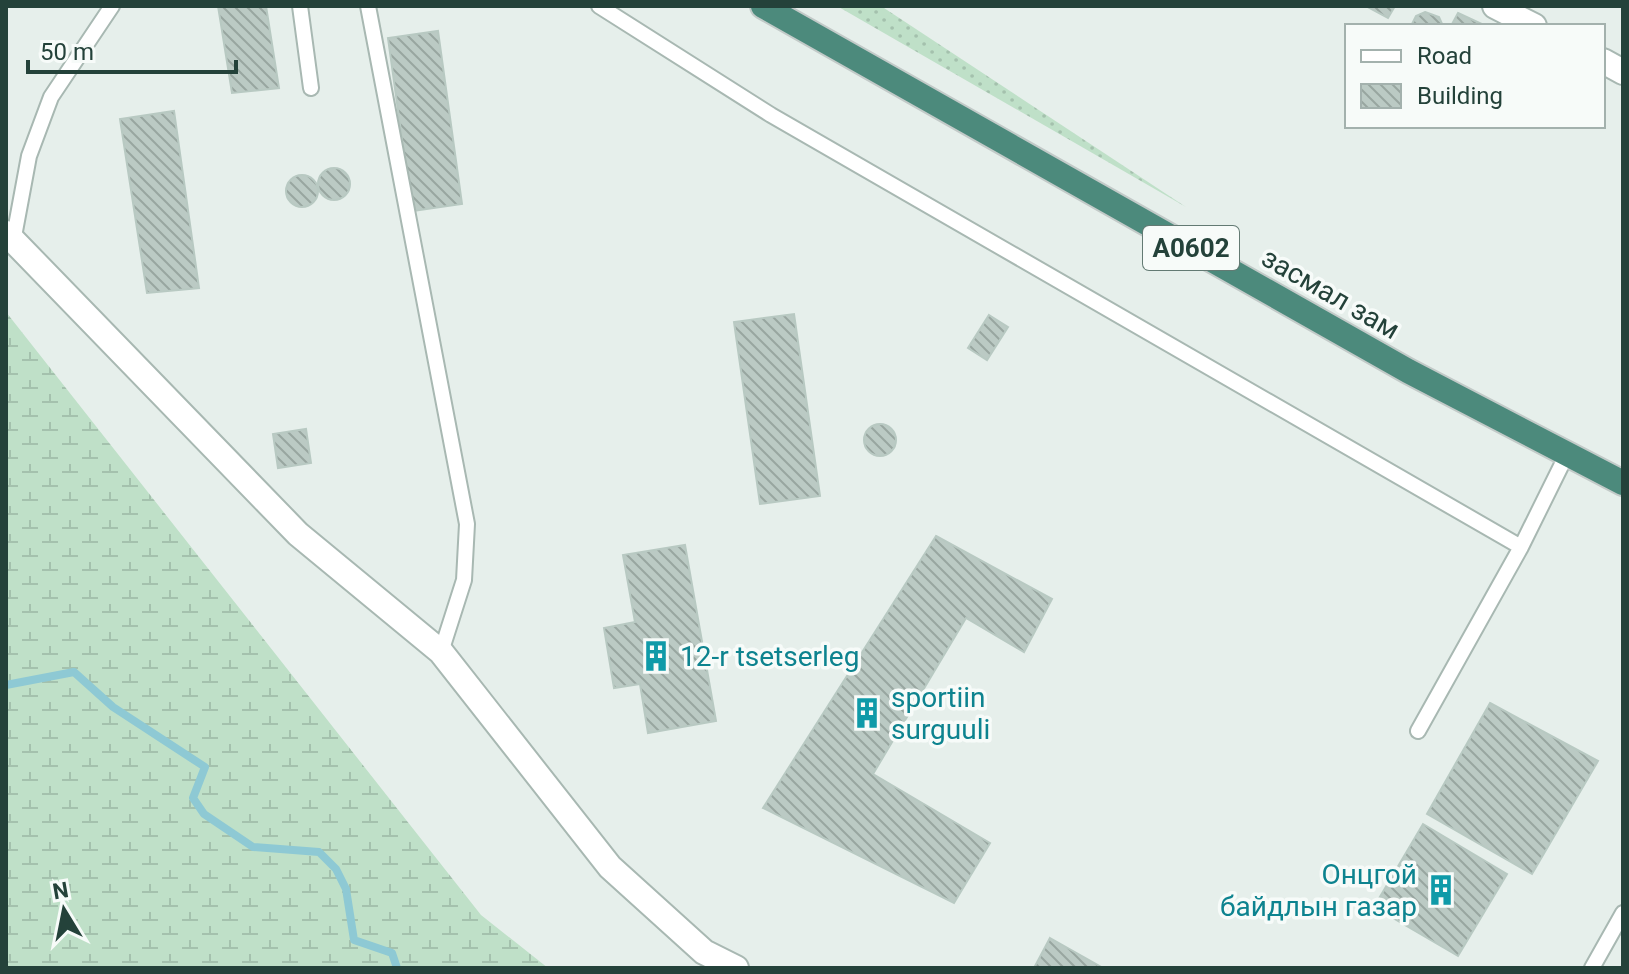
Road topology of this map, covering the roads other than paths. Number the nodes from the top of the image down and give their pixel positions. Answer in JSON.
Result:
{"nodes":[{"id":1,"x":112,"y":6,"type":"edge"},
{"id":2,"x":300,"y":6,"type":"edge"},
{"id":3,"x":368,"y":6,"type":"edge"},
{"id":4,"x":599,"y":6,"type":"edge"},
{"id":5,"x":763,"y":6,"type":"edge"},
{"id":6,"x":1495,"y":6,"type":"edge"},
{"id":7,"x":1530,"y":24,"type":"edge"},
{"id":8,"x":1605,"y":62,"type":"edge"},
{"id":9,"x":1623,"y":72,"type":"edge"},
{"id":10,"x":311,"y":88,"type":"dead end"},
{"id":11,"x":9,"y":237,"type":"edge"},
{"id":12,"x":1567,"y":454,"type":"junction"},
{"id":13,"x":1623,"y":483,"type":"edge"},
{"id":14,"x":1521,"y":547,"type":"junction"},
{"id":15,"x":441,"y":652,"type":"junction"},
{"id":16,"x":1418,"y":731,"type":"dead end"},
{"id":17,"x":1623,"y":913,"type":"edge"},
{"id":18,"x":736,"y":968,"type":"edge"},
{"id":19,"x":1592,"y":968,"type":"edge"}],
"edges":[{"from":1,"to":11,"type":"lane"},
{"from":2,"to":10,"type":"lane"},
{"from":3,"to":15,"type":"lane"},
{"from":4,"to":14,"type":"lane"},
{"from":5,"to":12,"type":"highway","name":"засмал зам","number":"A0602"},
{"from":6,"to":7,"type":"street"},
{"from":8,"to":9,"type":"street"},
{"from":11,"to":15,"type":"street"},
{"from":12,"to":13,"type":"highway","name":"засмал зам","number":"A0602"},
{"from":12,"to":14,"type":"lane"},
{"from":14,"to":16,"type":"lane"},
{"from":15,"to":18,"type":"street"},
{"from":17,"to":19,"type":"lane"}]}
